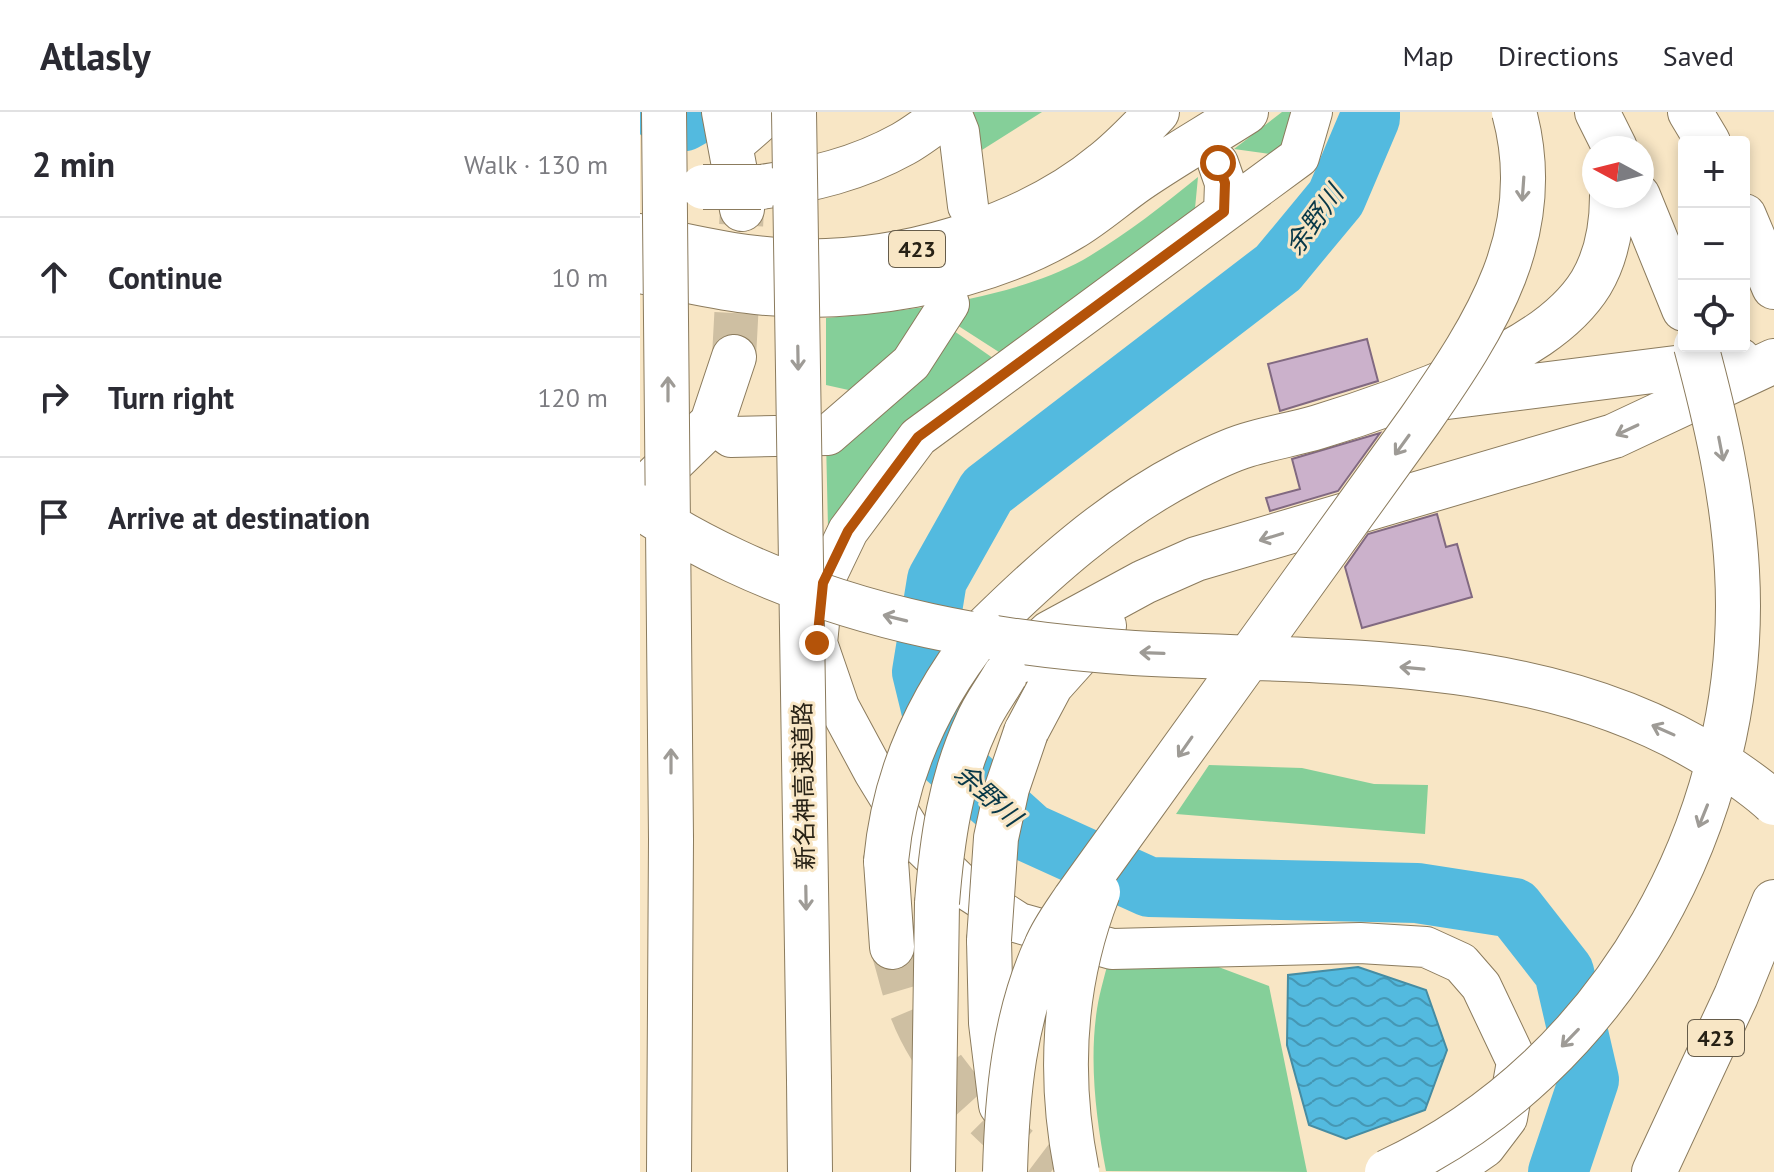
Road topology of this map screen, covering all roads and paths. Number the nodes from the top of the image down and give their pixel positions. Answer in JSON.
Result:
{"nodes":[{"id":1,"x":664,"y":112,"type":"edge"},
{"id":2,"x":771,"y":112,"type":"edge"},
{"id":3,"x":794,"y":112,"type":"edge"},
{"id":4,"x":950,"y":112,"type":"edge"},
{"id":5,"x":1157,"y":112,"type":"edge"},
{"id":6,"x":1201,"y":112,"type":"edge"},
{"id":7,"x":1246,"y":112,"type":"edge"},
{"id":8,"x":1312,"y":112,"type":"edge"},
{"id":9,"x":1514,"y":112,"type":"edge"},
{"id":10,"x":1585,"y":112,"type":"edge"},
{"id":11,"x":1597,"y":112,"type":"edge"},
{"id":12,"x":1690,"y":112,"type":"edge"},
{"id":13,"x":728,"y":131,"type":"edge"},
{"id":14,"x":1597,"y":136,"type":"edge"},
{"id":15,"x":1609,"y":136,"type":"edge"},
{"id":16,"x":1704,"y":136,"type":"edge"},
{"id":17,"x":1218,"y":163,"type":"dead end"},
{"id":18,"x":1136,"y":181,"type":"junction"},
{"id":19,"x":640,"y":184,"type":"edge"},
{"id":20,"x":752,"y":198,"type":"junction"},
{"id":21,"x":968,"y":206,"type":"dead end"},
{"id":22,"x":1612,"y":208,"type":"edge"},
{"id":23,"x":1643,"y":208,"type":"edge"},
{"id":24,"x":1224,"y":212,"type":"junction"},
{"id":25,"x":1750,"y":230,"type":"edge"},
{"id":26,"x":640,"y":236,"type":"edge"},
{"id":27,"x":640,"y":271,"type":"edge"},
{"id":28,"x":1774,"y":287,"type":"edge"},
{"id":29,"x":1678,"y":294,"type":"edge"},
{"id":30,"x":949,"y":304,"type":"dead end"},
{"id":31,"x":1698,"y":352,"type":"edge"},
{"id":32,"x":1774,"y":355,"type":"edge"},
{"id":33,"x":734,"y":357,"type":"tunnel mouth"},
{"id":34,"x":1774,"y":361,"type":"edge"},
{"id":35,"x":1397,"y":403,"type":"junction"},
{"id":36,"x":712,"y":423,"type":"junction"},
{"id":37,"x":640,"y":492,"type":"edge"},
{"id":38,"x":640,"y":507,"type":"edge"},
{"id":39,"x":1196,"y":559,"type":"junction"},
{"id":40,"x":1774,"y":803,"type":"edge"},
{"id":41,"x":1120,"y":838,"type":"junction"},
{"id":42,"x":1774,"y":902,"type":"edge"},
{"id":43,"x":892,"y":947,"type":"tunnel mouth"},
{"id":44,"x":669,"y":1172,"type":"edge"},
{"id":45,"x":810,"y":1172,"type":"edge"},
{"id":46,"x":933,"y":1172,"type":"edge"},
{"id":47,"x":1005,"y":1172,"type":"edge"},
{"id":48,"x":1016,"y":1172,"type":"edge"},
{"id":49,"x":1077,"y":1172,"type":"edge"},
{"id":50,"x":1387,"y":1172,"type":"edge"},
{"id":51,"x":1449,"y":1172,"type":"edge"},
{"id":52,"x":1654,"y":1172,"type":"edge"}],
"edges":[{"from":44,"to":1,"type":"main road","one_way":true,"bridge":true},
{"from":2,"to":13,"type":"street"},
{"from":3,"to":45,"type":"main road","name":"新名神高速道路","one_way":true,"bridge":true},
{"from":4,"to":20,"type":"main road"},
{"from":4,"to":21,"type":"street"},
{"from":5,"to":26,"type":"main road","number":"423"},
{"from":6,"to":18,"type":"main road","number":"423"},
{"from":7,"to":18,"type":"main road"},
{"from":8,"to":24,"type":"street"},
{"from":9,"to":41,"type":"main road","one_way":true,"bridge":true},
{"from":10,"to":14,"type":"main road"},
{"from":11,"to":15,"type":"main road"},
{"from":12,"to":16,"type":"main road"},
{"from":13,"to":20,"type":"main road"},
{"from":17,"to":24,"type":"street"},
{"from":18,"to":27,"type":"main road","number":"423"},
{"from":19,"to":20,"type":"main road","bridge":true},
{"from":22,"to":35,"type":"main road"},
{"from":23,"to":29,"type":"main road"},
{"from":24,"to":51,"type":"street"},
{"from":25,"to":28,"type":"main road"},
{"from":30,"to":36,"type":"street"},
{"from":31,"to":50,"type":"main road","one_way":true,"bridge":true},
{"from":32,"to":35,"type":"main road"},
{"from":33,"to":36,"type":"main road"},
{"from":34,"to":39,"type":"main road","one_way":true},
{"from":35,"to":43,"type":"main road","bridge":true},
{"from":36,"to":37,"type":"main road"},
{"from":40,"to":38,"type":"main road","one_way":true,"bridge":true},
{"from":39,"to":46,"type":"main road","bridge":true},
{"from":39,"to":48,"type":"main road","bridge":true},
{"from":41,"to":47,"type":"main road","bridge":true},
{"from":41,"to":49,"type":"main road","bridge":true},
{"from":42,"to":52,"type":"main road","number":"423"}]}
